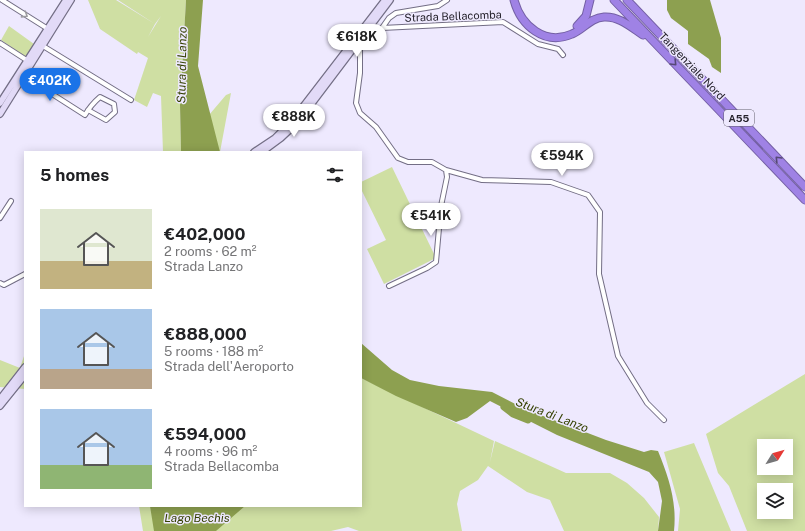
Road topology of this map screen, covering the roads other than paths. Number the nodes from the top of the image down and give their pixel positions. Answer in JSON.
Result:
{"nodes":[{"id":1,"x":2,"y":0,"type":"edge"},
{"id":2,"x":66,"y":0,"type":"edge"},
{"id":3,"x":71,"y":0,"type":"edge"},
{"id":4,"x":390,"y":0,"type":"edge"},
{"id":5,"x":447,"y":0,"type":"edge"},
{"id":6,"x":514,"y":0,"type":"edge"},
{"id":7,"x":519,"y":0,"type":"edge"},
{"id":8,"x":590,"y":0,"type":"edge"},
{"id":9,"x":614,"y":0,"type":"edge"},
{"id":10,"x":627,"y":0,"type":"edge"},
{"id":11,"x":633,"y":0,"type":"edge"},
{"id":12,"x":383,"y":3,"type":"edge"},
{"id":13,"x":642,"y":16,"type":"junction"},
{"id":14,"x":382,"y":28,"type":"junction"},
{"id":15,"x":48,"y":29,"type":"junction"},
{"id":16,"x":0,"y":42,"type":"edge"},
{"id":17,"x":655,"y":44,"type":"junction"},
{"id":18,"x":43,"y":46,"type":"junction"},
{"id":19,"x":356,"y":46,"type":"junction"},
{"id":20,"x":563,"y":55,"type":"dead end"},
{"id":21,"x":29,"y":62,"type":"junction"},
{"id":22,"x":24,"y":76,"type":"junction"},
{"id":23,"x":5,"y":96,"type":"edge"},
{"id":24,"x":131,"y":100,"type":"dead end"},
{"id":25,"x":0,"y":103,"type":"edge"},
{"id":26,"x":308,"y":105,"type":"junction"},
{"id":27,"x":88,"y":110,"type":"junction"},
{"id":28,"x":0,"y":114,"type":"edge"},
{"id":29,"x":255,"y":151,"type":"edge"},
{"id":30,"x":263,"y":151,"type":"edge"},
{"id":31,"x":446,"y":170,"type":"junction"},
{"id":32,"x":805,"y":187,"type":"edge"},
{"id":33,"x":805,"y":200,"type":"edge"},
{"id":34,"x":11,"y":201,"type":"dead end"},
{"id":35,"x":0,"y":218,"type":"edge"},
{"id":36,"x":24,"y":275,"type":"edge"},
{"id":37,"x":0,"y":283,"type":"edge"},
{"id":38,"x":389,"y":286,"type":"dead end"},
{"id":39,"x":24,"y":368,"type":"edge"},
{"id":40,"x":24,"y":376,"type":"edge"},
{"id":41,"x":0,"y":399,"type":"edge"},
{"id":42,"x":0,"y":406,"type":"edge"},
{"id":43,"x":664,"y":420,"type":"dead end"}],
"edges":[{"from":1,"to":15,"type":"street","one_way":true},
{"from":2,"to":15,"type":"main road"},
{"from":3,"to":18,"type":"main road"},
{"from":4,"to":12,"type":"main road"},
{"from":5,"to":14,"type":"street","name":"Strada Bellacomba"},
{"from":6,"to":17,"type":"highway"},
{"from":7,"to":8,"type":"highway"},
{"from":9,"to":17,"type":"highway","name":"Tangenziale Nord","number":"A55"},
{"from":10,"to":13,"type":"highway","name":"Tangenziale Nord","number":"A55"},
{"from":11,"to":13,"type":"highway"},
{"from":12,"to":19,"type":"main road"},
{"from":32,"to":13,"type":"highway","name":"Tangenziale Nord","number":"A55","one_way":true},
{"from":14,"to":19,"type":"street","name":"Strada Bellacomba"},
{"from":14,"to":20,"type":"street","name":"Strada Bellacomba"},
{"from":15,"to":21,"type":"main road"},
{"from":16,"to":21,"type":"street"},
{"from":17,"to":33,"type":"highway","name":"Tangenziale Nord","number":"A55","one_way":true},
{"from":18,"to":21,"type":"main road"},
{"from":18,"to":24,"type":"street"},
{"from":19,"to":26,"type":"main road"},
{"from":19,"to":31,"type":"street"},
{"from":21,"to":22,"type":"main road"},
{"from":21,"to":23,"type":"main road"},
{"from":22,"to":23,"type":"main road"},
{"from":22,"to":27,"type":"street"},
{"from":23,"to":25,"type":"main road"},
{"from":23,"to":28,"type":"main road"},
{"from":26,"to":29,"type":"main road"},
{"from":26,"to":30,"type":"main road"},
{"from":27,"to":27,"type":"street"},
{"from":31,"to":38,"type":"street"},
{"from":31,"to":43,"type":"street"},
{"from":34,"to":35,"type":"street"},
{"from":36,"to":37,"type":"street"},
{"from":39,"to":41,"type":"main road"},
{"from":40,"to":42,"type":"main road"}]}
